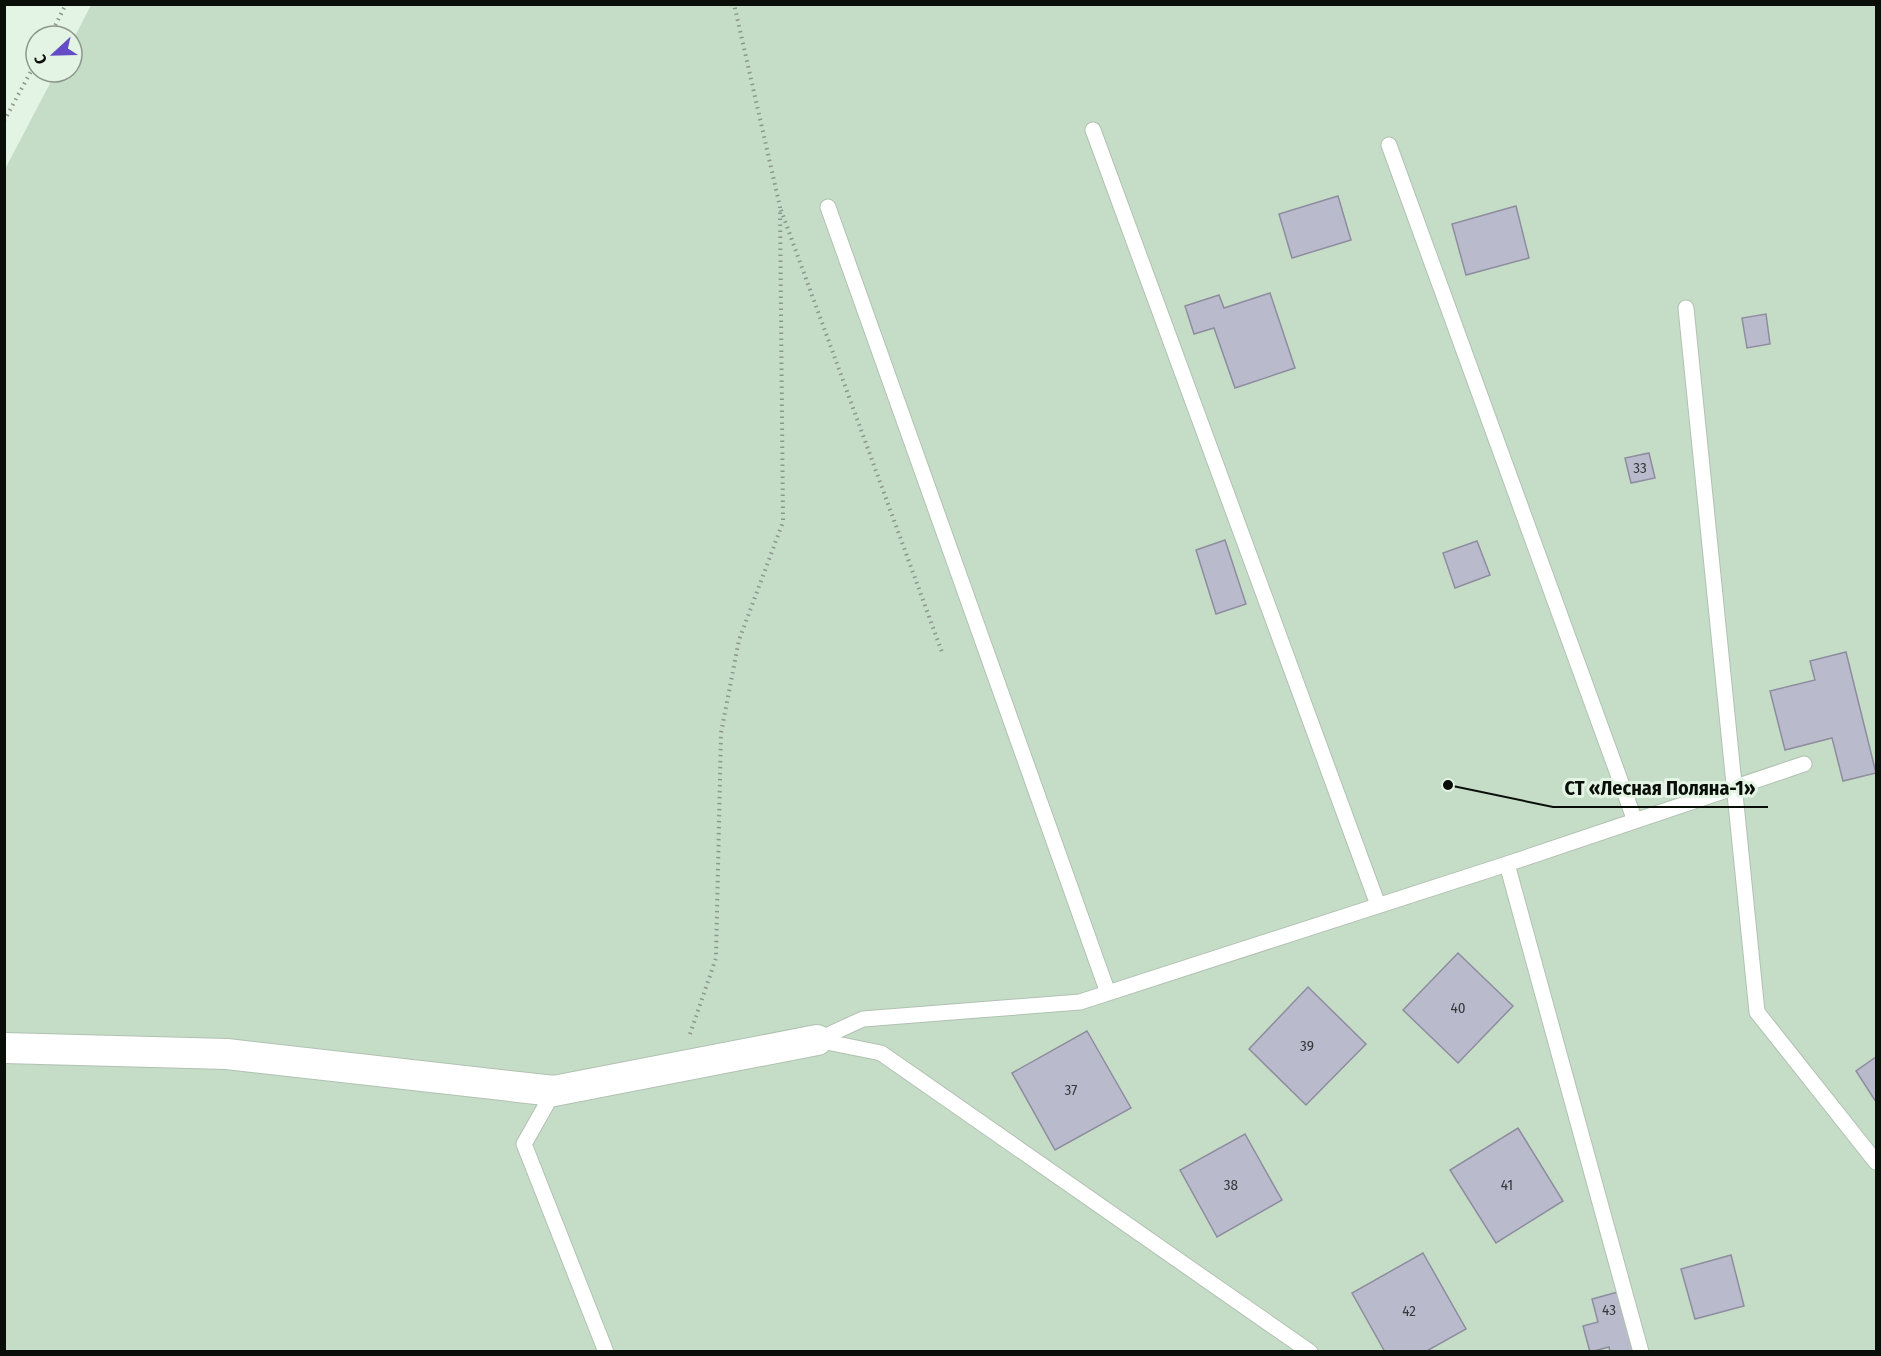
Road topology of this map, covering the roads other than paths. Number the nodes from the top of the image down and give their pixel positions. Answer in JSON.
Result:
{"nodes":[{"id":1,"x":1093,"y":130,"type":"dead end"},
{"id":2,"x":1389,"y":145,"type":"dead end"},
{"id":3,"x":828,"y":207,"type":"dead end"},
{"id":4,"x":1686,"y":308,"type":"dead end"},
{"id":5,"x":1804,"y":764,"type":"dead end"},
{"id":6,"x":1734,"y":788,"type":"junction"},
{"id":7,"x":1635,"y":821,"type":"junction"},
{"id":8,"x":1507,"y":864,"type":"junction"},
{"id":9,"x":1378,"y":905,"type":"junction"},
{"id":10,"x":1108,"y":993,"type":"junction"},
{"id":11,"x":817,"y":1040,"type":"junction"},
{"id":12,"x":4,"y":1048,"type":"edge"},
{"id":13,"x":554,"y":1091,"type":"junction"},
{"id":14,"x":1876,"y":1162,"type":"edge"},
{"id":15,"x":606,"y":1352,"type":"edge"},
{"id":16,"x":1310,"y":1352,"type":"edge"},
{"id":17,"x":1641,"y":1352,"type":"edge"}],
"edges":[{"from":1,"to":9,"type":"lane"},
{"from":2,"to":7,"type":"lane"},
{"from":3,"to":10,"type":"lane"},
{"from":4,"to":6,"type":"lane"},
{"from":5,"to":6,"type":"lane"},
{"from":6,"to":7,"type":"lane"},
{"from":6,"to":14,"type":"lane"},
{"from":7,"to":8,"type":"lane"},
{"from":8,"to":9,"type":"lane"},
{"from":8,"to":17,"type":"lane"},
{"from":9,"to":10,"type":"lane"},
{"from":10,"to":11,"type":"lane"},
{"from":11,"to":13,"type":"street"},
{"from":11,"to":16,"type":"lane"},
{"from":12,"to":13,"type":"street"},
{"from":13,"to":15,"type":"lane"}]}
